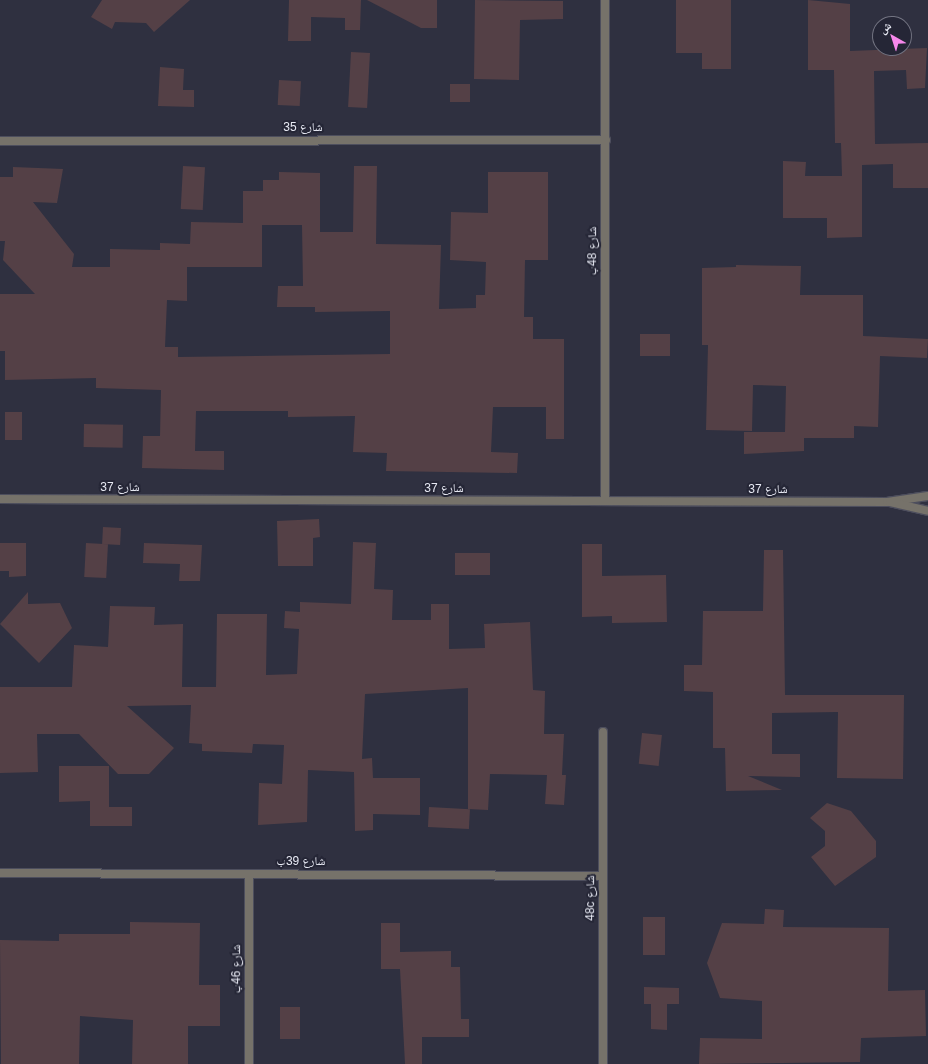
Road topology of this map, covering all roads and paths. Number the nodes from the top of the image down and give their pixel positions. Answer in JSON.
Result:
{"nodes":[{"id":1,"x":606,"y":0,"type":"edge"},
{"id":2,"x":0,"y":140,"type":"edge"},
{"id":3,"x":606,"y":140,"type":"junction"},
{"id":4,"x":928,"y":496,"type":"edge"},
{"id":5,"x":0,"y":499,"type":"edge"},
{"id":6,"x":604,"y":501,"type":"junction"},
{"id":7,"x":887,"y":502,"type":"junction"},
{"id":8,"x":928,"y":511,"type":"edge"},
{"id":9,"x":603,"y":732,"type":"dead end"},
{"id":10,"x":0,"y":873,"type":"edge"},
{"id":11,"x":249,"y":874,"type":"junction"},
{"id":12,"x":602,"y":876,"type":"junction"},
{"id":13,"x":249,"y":1064,"type":"edge"},
{"id":14,"x":603,"y":1064,"type":"edge"}],
"edges":[{"from":1,"to":3,"type":"street","name":"شارع 48ب"},
{"from":2,"to":3,"type":"street","name":"شارع 35"},
{"from":3,"to":6,"type":"street","name":"شارع 48ب"},
{"from":4,"to":7,"type":"street","name":"شارع 37"},
{"from":5,"to":6,"type":"street","name":"شارع 37"},
{"from":6,"to":7,"type":"street","name":"شارع 37"},
{"from":7,"to":8,"type":"street","name":"شارع 37"},
{"from":9,"to":12,"type":"street","name":"48c شارع"},
{"from":10,"to":11,"type":"street","name":"شارع 39ب"},
{"from":11,"to":12,"type":"street","name":"شارع 39ب"},
{"from":11,"to":13,"type":"street","name":"شارع 46ب"},
{"from":12,"to":14,"type":"street","name":"48c شارع"}]}
